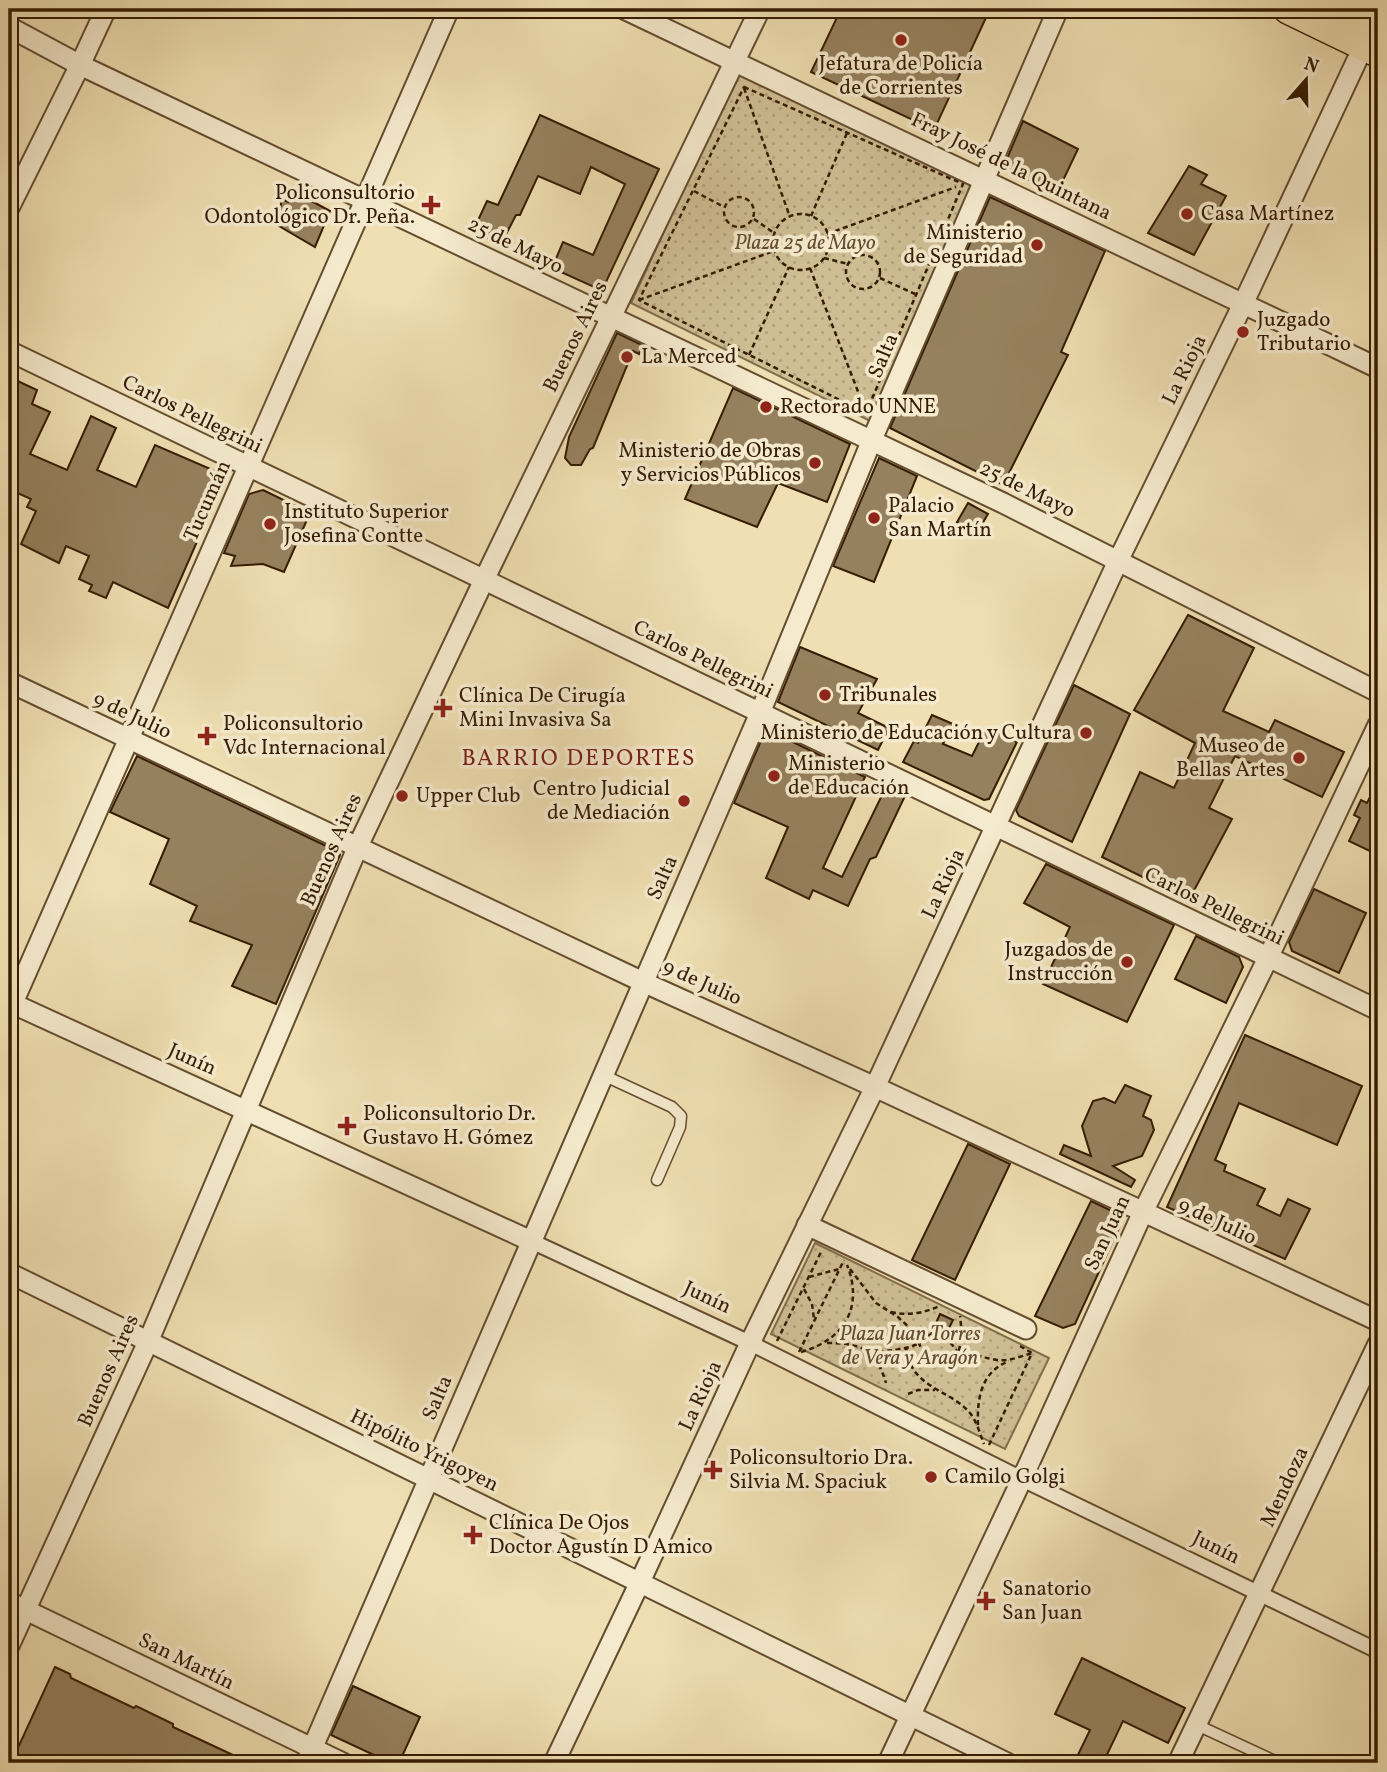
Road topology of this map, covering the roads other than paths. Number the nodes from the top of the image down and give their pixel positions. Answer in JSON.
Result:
{"nodes":[{"id":1,"x":106,"y":9,"type":"edge"},
{"id":2,"x":449,"y":9,"type":"edge"},
{"id":3,"x":624,"y":9,"type":"edge"},
{"id":4,"x":760,"y":9,"type":"edge"},
{"id":5,"x":1058,"y":9,"type":"edge"},
{"id":6,"x":1289,"y":9,"type":"edge"},
{"id":7,"x":9,"y":27,"type":"edge"},
{"id":8,"x":1365,"y":31,"type":"edge"},
{"id":9,"x":736,"y":61,"type":"junction"},
{"id":10,"x":80,"y":65,"type":"junction"},
{"id":11,"x":985,"y":179,"type":"junction"},
{"id":12,"x":364,"y":200,"type":"junction"},
{"id":13,"x":9,"y":208,"type":"edge"},
{"id":14,"x":1243,"y":303,"type":"junction"},
{"id":15,"x":612,"y":317,"type":"junction"},
{"id":16,"x":9,"y":351,"type":"edge"},
{"id":17,"x":1378,"y":368,"type":"edge"},
{"id":18,"x":871,"y":442,"type":"junction"},
{"id":19,"x":247,"y":467,"type":"junction"},
{"id":20,"x":1118,"y":561,"type":"junction"},
{"id":21,"x":484,"y":580,"type":"junction"},
{"id":22,"x":9,"y":682,"type":"edge"},
{"id":23,"x":1378,"y":692,"type":"edge"},
{"id":24,"x":760,"y":713,"type":"junction"},
{"id":25,"x":1378,"y":725,"type":"edge"},
{"id":26,"x":128,"y":740,"type":"junction"},
{"id":27,"x":996,"y":828,"type":"junction"},
{"id":28,"x":358,"y":846,"type":"junction"},
{"id":29,"x":1268,"y":958,"type":"junction"},
{"id":30,"x":643,"y":982,"type":"junction"},
{"id":31,"x":10,"y":1006,"type":"edge"},
{"id":32,"x":1378,"y":1010,"type":"edge"},
{"id":33,"x":603,"y":1074,"type":"junction"},
{"id":34,"x":875,"y":1087,"type":"junction"},
{"id":35,"x":245,"y":1109,"type":"junction"},
{"id":36,"x":657,"y":1180,"type":"dead end"},
{"id":37,"x":1143,"y":1212,"type":"junction"},
{"id":38,"x":807,"y":1225,"type":"junction"},
{"id":39,"x":531,"y":1241,"type":"junction"},
{"id":40,"x":9,"y":1273,"type":"edge"},
{"id":41,"x":1378,"y":1321,"type":"edge"},
{"id":42,"x":1023,"y":1338,"type":"road end"},
{"id":43,"x":148,"y":1342,"type":"junction"},
{"id":44,"x":750,"y":1343,"type":"junction"},
{"id":45,"x":1378,"y":1344,"type":"edge"},
{"id":46,"x":429,"y":1478,"type":"junction"},
{"id":47,"x":1022,"y":1479,"type":"junction"},
{"id":48,"x":640,"y":1582,"type":"junction"},
{"id":49,"x":1259,"y":1594,"type":"junction"},
{"id":50,"x":17,"y":1606,"type":"edge"},
{"id":51,"x":9,"y":1646,"type":"edge"},
{"id":52,"x":1378,"y":1651,"type":"edge"},
{"id":53,"x":909,"y":1717,"type":"junction"},
{"id":54,"x":1197,"y":1725,"type":"junction"},
{"id":55,"x":309,"y":1756,"type":"edge"},
{"id":56,"x":342,"y":1763,"type":"edge"},
{"id":57,"x":554,"y":1763,"type":"edge"},
{"id":58,"x":888,"y":1763,"type":"edge"},
{"id":59,"x":1007,"y":1763,"type":"edge"},
{"id":60,"x":1178,"y":1763,"type":"edge"},
{"id":61,"x":1279,"y":1763,"type":"edge"}],
"edges":[{"from":1,"to":10,"type":"street"},
{"from":2,"to":12,"type":"street","name":"Tucumán"},
{"from":3,"to":9,"type":"street","name":"Fray José de la Quintana"},
{"from":4,"to":9,"type":"street","name":"Buenos Aires"},
{"from":5,"to":11,"type":"street","name":"Salta"},
{"from":6,"to":8,"type":"main road"},
{"from":7,"to":10,"type":"street","name":"25 de Mayo"},
{"from":8,"to":14,"type":"street","name":"La Rioja"},
{"from":9,"to":11,"type":"street","name":"Fray José de la Quintana"},
{"from":9,"to":15,"type":"street","name":"Buenos Aires"},
{"from":10,"to":12,"type":"street","name":"25 de Mayo"},
{"from":10,"to":13,"type":"street"},
{"from":11,"to":14,"type":"street","name":"Fray José de la Quintana"},
{"from":11,"to":18,"type":"street","name":"Salta"},
{"from":12,"to":15,"type":"street","name":"25 de Mayo"},
{"from":12,"to":19,"type":"street","name":"Tucumán"},
{"from":14,"to":17,"type":"street","name":"Fray José de la Quintana"},
{"from":14,"to":20,"type":"street","name":"La Rioja"},
{"from":15,"to":18,"type":"street","name":"25 de Mayo"},
{"from":15,"to":21,"type":"street","name":"Buenos Aires"},
{"from":16,"to":19,"type":"street","name":"Carlos Pellegrini"},
{"from":18,"to":20,"type":"street","name":"25 de Mayo"},
{"from":18,"to":24,"type":"street","name":"Salta"},
{"from":19,"to":21,"type":"street","name":"Carlos Pellegrini"},
{"from":19,"to":26,"type":"street","name":"Tucumán"},
{"from":20,"to":23,"type":"street","name":"25 de Mayo"},
{"from":20,"to":27,"type":"street","name":"La Rioja"},
{"from":21,"to":24,"type":"street","name":"Carlos Pellegrini"},
{"from":21,"to":28,"type":"street","name":"Buenos Aires"},
{"from":22,"to":26,"type":"street","name":"9 de Julio"},
{"from":24,"to":27,"type":"street","name":"Carlos Pellegrini"},
{"from":24,"to":30,"type":"street","name":"Salta"},
{"from":25,"to":29,"type":"street","name":"San Juan"},
{"from":26,"to":28,"type":"street","name":"9 de Julio"},
{"from":26,"to":31,"type":"street","name":"Tucumán"},
{"from":27,"to":29,"type":"street","name":"Carlos Pellegrini"},
{"from":27,"to":34,"type":"street","name":"La Rioja"},
{"from":28,"to":30,"type":"street","name":"9 de Julio"},
{"from":28,"to":35,"type":"street","name":"Buenos Aires"},
{"from":29,"to":32,"type":"street","name":"Carlos Pellegrini"},
{"from":29,"to":37,"type":"street","name":"San Juan"},
{"from":30,"to":33,"type":"street","name":"Salta"},
{"from":30,"to":34,"type":"street","name":"9 de Julio"},
{"from":31,"to":35,"type":"street","name":"Junín"},
{"from":33,"to":36,"type":"lane"},
{"from":33,"to":39,"type":"street","name":"Salta"},
{"from":34,"to":37,"type":"street","name":"9 de Julio"},
{"from":34,"to":38,"type":"street","name":"La Rioja"},
{"from":35,"to":39,"type":"street","name":"Junín"},
{"from":35,"to":43,"type":"street","name":"Buenos Aires"},
{"from":37,"to":41,"type":"street","name":"9 de Julio"},
{"from":37,"to":47,"type":"street","name":"San Juan"},
{"from":38,"to":42,"type":"street"},
{"from":38,"to":44,"type":"street","name":"La Rioja"},
{"from":39,"to":44,"type":"street","name":"Junín"},
{"from":39,"to":46,"type":"street","name":"Salta"},
{"from":40,"to":43,"type":"street","name":"Hipólito Yrigoyen"},
{"from":43,"to":46,"type":"street","name":"Hipólito Yrigoyen"},
{"from":43,"to":50,"type":"street","name":"Buenos Aires"},
{"from":44,"to":47,"type":"street","name":"Junín"},
{"from":44,"to":48,"type":"street","name":"La Rioja"},
{"from":45,"to":49,"type":"street","name":"Mendoza"},
{"from":46,"to":48,"type":"street","name":"Hipólito Yrigoyen"},
{"from":46,"to":55,"type":"street","name":"Salta"},
{"from":47,"to":49,"type":"street","name":"Junín"},
{"from":47,"to":53,"type":"street","name":"San Juan"},
{"from":48,"to":53,"type":"street","name":"Hipólito Yrigoyen"},
{"from":48,"to":57,"type":"street","name":"La Rioja"},
{"from":49,"to":52,"type":"street","name":"Junín"},
{"from":49,"to":54,"type":"street","name":"Mendoza"},
{"from":50,"to":51,"type":"street","name":"Buenos Aires"},
{"from":50,"to":55,"type":"street","name":"San Martín"},
{"from":53,"to":58,"type":"street","name":"San Juan"},
{"from":53,"to":59,"type":"street","name":"Hipólito Yrigoyen"},
{"from":54,"to":60,"type":"street","name":"Mendoza"},
{"from":54,"to":61,"type":"lane"},
{"from":55,"to":56,"type":"street","name":"San Martín"}]}
